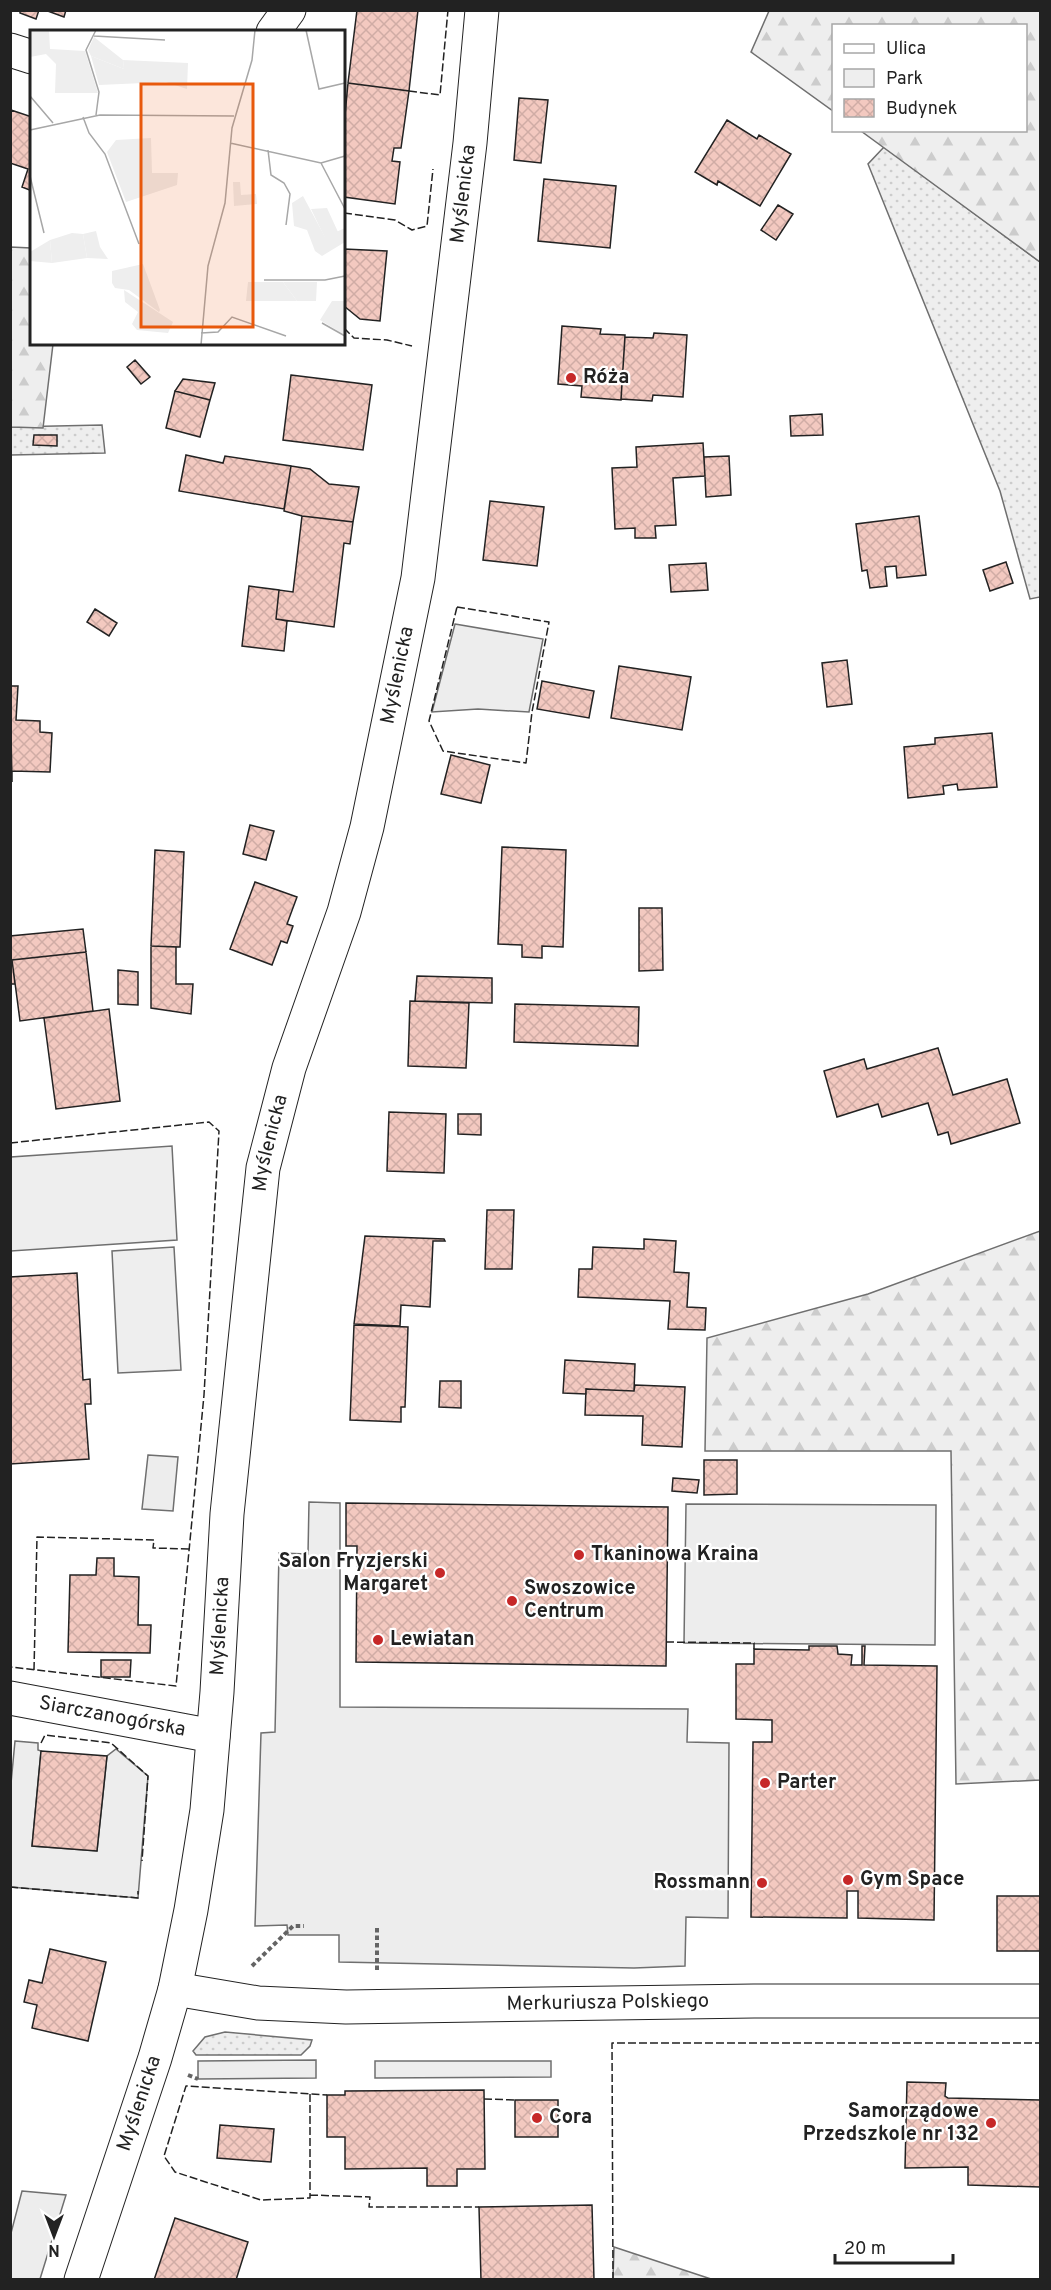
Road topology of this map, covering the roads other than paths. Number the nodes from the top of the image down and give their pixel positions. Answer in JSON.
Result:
{"nodes":[{"id":1,"x":289,"y":10,"type":"edge"},
{"id":2,"x":482,"y":10,"type":"edge"},
{"id":3,"x":274,"y":30,"type":"edge"},
{"id":4,"x":10,"y":50,"type":"edge"},
{"id":5,"x":30,"y":56,"type":"edge"},
{"id":6,"x":10,"y":1698,"type":"edge"},
{"id":7,"x":213,"y":1736,"type":"junction"},
{"id":8,"x":175,"y":1989,"type":"junction"},
{"id":9,"x":1041,"y":2001,"type":"edge"},
{"id":10,"x":81,"y":2280,"type":"edge"}],
"edges":[{"from":1,"to":3,"type":"street"},
{"from":2,"to":7,"type":"street","name":"Myślenicka"},
{"from":4,"to":5,"type":"street"},
{"from":6,"to":7,"type":"street","name":"Siarczanogórska"},
{"from":7,"to":8,"type":"street","name":"Myślenicka"},
{"from":8,"to":9,"type":"street","name":"Merkuriusza Polskiego"},
{"from":8,"to":10,"type":"street","name":"Myślenicka"}]}
